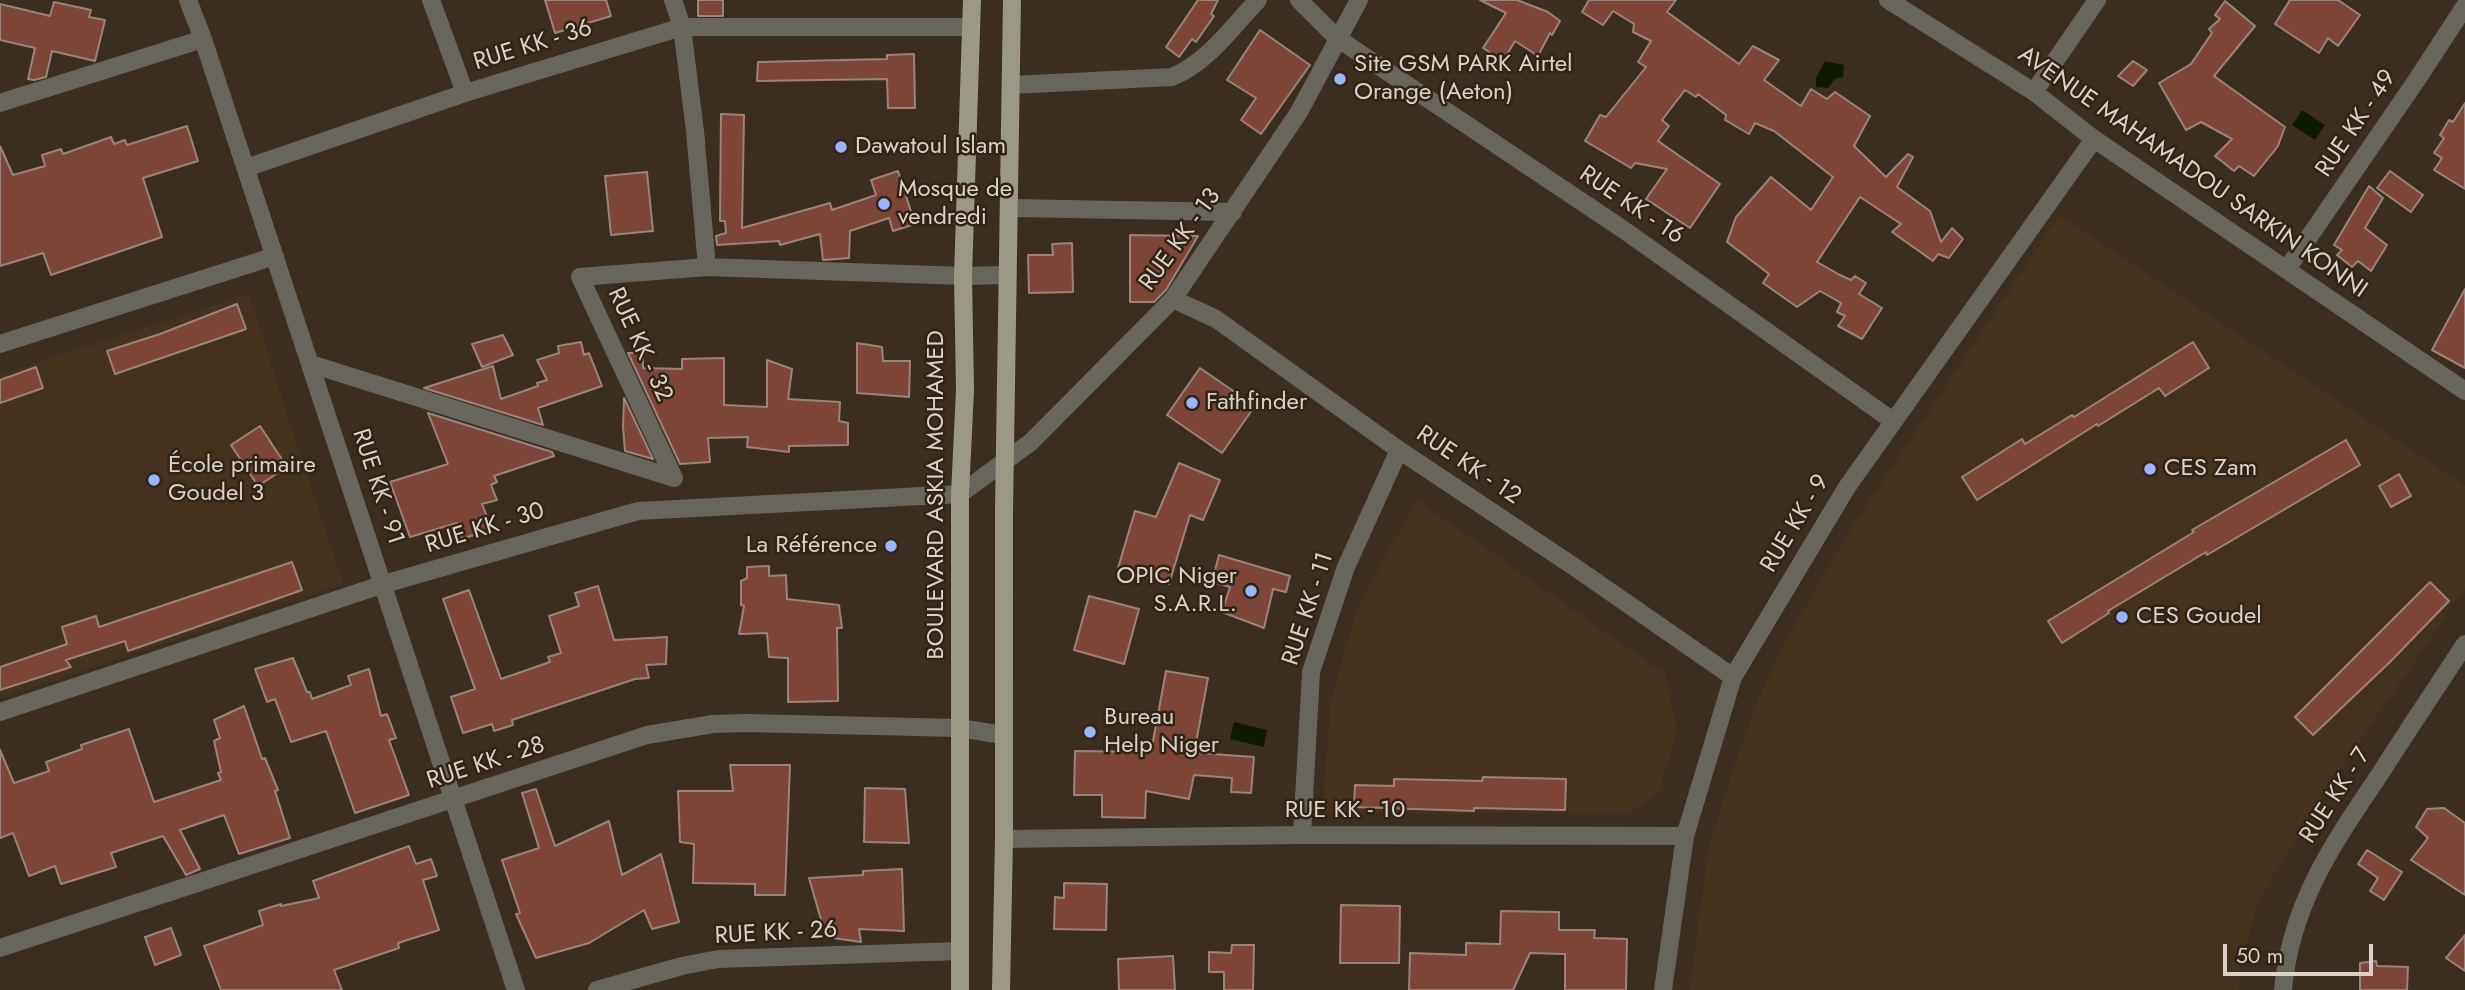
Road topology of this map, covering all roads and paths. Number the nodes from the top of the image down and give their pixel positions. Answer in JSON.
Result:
{"nodes":[{"id":1,"x":188,"y":0,"type":"edge"},
{"id":2,"x":432,"y":0,"type":"edge"},
{"id":3,"x":673,"y":0,"type":"edge"},
{"id":4,"x":972,"y":0,"type":"edge"},
{"id":5,"x":1012,"y":0,"type":"edge"},
{"id":6,"x":1258,"y":0,"type":"edge"},
{"id":7,"x":1299,"y":0,"type":"edge"},
{"id":8,"x":1359,"y":0,"type":"edge"},
{"id":9,"x":1888,"y":0,"type":"edge"},
{"id":10,"x":2097,"y":0,"type":"edge"},
{"id":11,"x":2465,"y":6,"type":"edge"},
{"id":12,"x":682,"y":27,"type":"junction"},
{"id":13,"x":971,"y":27,"type":"junction"},
{"id":14,"x":1337,"y":38,"type":"junction"},
{"id":15,"x":203,"y":39,"type":"junction"},
{"id":16,"x":1012,"y":85,"type":"junction"},
{"id":17,"x":0,"y":91,"type":"edge"},
{"id":18,"x":2034,"y":92,"type":"junction"},
{"id":19,"x":465,"y":93,"type":"junction"},
{"id":20,"x":20,"y":96,"type":"junction"},
{"id":21,"x":0,"y":103,"type":"edge"},
{"id":22,"x":2094,"y":139,"type":"junction"},
{"id":23,"x":246,"y":168,"type":"junction"},
{"id":24,"x":1010,"y":208,"type":"junction"},
{"id":25,"x":1233,"y":212,"type":"junction"},
{"id":26,"x":275,"y":256,"type":"junction"},
{"id":27,"x":707,"y":267,"type":"junction"},
{"id":28,"x":2287,"y":269,"type":"junction"},
{"id":29,"x":1008,"y":275,"type":"junction"},
{"id":30,"x":963,"y":276,"type":"junction"},
{"id":31,"x":1173,"y":299,"type":"junction"},
{"id":32,"x":0,"y":344,"type":"edge"},
{"id":33,"x":311,"y":364,"type":"junction"},
{"id":34,"x":2465,"y":391,"type":"edge"},
{"id":35,"x":1893,"y":421,"type":"junction"},
{"id":36,"x":1399,"y":450,"type":"junction"},
{"id":37,"x":1005,"y":463,"type":"junction"},
{"id":38,"x":960,"y":494,"type":"junction"},
{"id":39,"x":384,"y":584,"type":"junction"},
{"id":40,"x":2465,"y":644,"type":"edge"},
{"id":41,"x":1733,"y":677,"type":"junction"},
{"id":42,"x":0,"y":712,"type":"edge"},
{"id":43,"x":959,"y":728,"type":"junction"},
{"id":44,"x":1003,"y":735,"type":"junction"},
{"id":45,"x":454,"y":800,"type":"junction"},
{"id":46,"x":1302,"y":835,"type":"junction"},
{"id":47,"x":1685,"y":836,"type":"junction"},
{"id":48,"x":1004,"y":839,"type":"junction"},
{"id":49,"x":0,"y":948,"type":"edge"},
{"id":50,"x":960,"y":951,"type":"junction"},
{"id":51,"x":516,"y":990,"type":"edge"},
{"id":52,"x":597,"y":990,"type":"edge"},
{"id":53,"x":960,"y":990,"type":"edge"},
{"id":54,"x":1002,"y":990,"type":"edge"},
{"id":55,"x":1663,"y":990,"type":"edge"},
{"id":56,"x":2283,"y":990,"type":"edge"}],
"edges":[{"from":1,"to":15,"type":"street","name":"RUE KK - 91"},
{"from":2,"to":19,"type":"street"},
{"from":3,"to":12,"type":"street"},
{"from":4,"to":13,"type":"main road","name":"BOULEVARD ASKIA MOHAMED"},
{"from":5,"to":16,"type":"main road"},
{"from":6,"to":16,"type":"street"},
{"from":7,"to":14,"type":"street","name":"RUE KK - 16"},
{"from":8,"to":14,"type":"street","name":"RUE KK - 13"},
{"from":9,"to":18,"type":"street","name":"AVENUE MAHAMADOU SARKIN KONNI"},
{"from":10,"to":18,"type":"street"},
{"from":11,"to":28,"type":"street","name":"RUE KK - 49"},
{"from":12,"to":13,"type":"street","name":"RUE KK - 36"},
{"from":12,"to":19,"type":"street","name":"RUE KK - 36"},
{"from":12,"to":27,"type":"street"},
{"from":13,"to":30,"type":"main road","name":"BOULEVARD ASKIA MOHAMED"},
{"from":14,"to":25,"type":"street","name":"RUE KK - 13"},
{"from":14,"to":35,"type":"street","name":"RUE KK - 16"},
{"from":15,"to":20,"type":"street"},
{"from":15,"to":23,"type":"street","name":"RUE KK - 91"},
{"from":16,"to":24,"type":"main road"},
{"from":17,"to":20,"type":"street"},
{"from":18,"to":22,"type":"street","name":"AVENUE MAHAMADOU SARKIN KONNI"},
{"from":19,"to":23,"type":"street","name":"RUE KK - 36"},
{"from":20,"to":21,"type":"street"},
{"from":22,"to":28,"type":"street","name":"AVENUE MAHAMADOU SARKIN KONNI"},
{"from":22,"to":35,"type":"street","name":"RUE KK - 9"},
{"from":23,"to":26,"type":"street","name":"RUE KK - 91"},
{"from":24,"to":25,"type":"street"},
{"from":24,"to":29,"type":"main road"},
{"from":25,"to":31,"type":"street","name":"RUE KK - 13"},
{"from":26,"to":32,"type":"street"},
{"from":26,"to":33,"type":"street","name":"RUE KK - 91"},
{"from":27,"to":30,"type":"street","name":"RUE KK - 32"},
{"from":27,"to":33,"type":"street","name":"RUE KK - 32"},
{"from":28,"to":34,"type":"street","name":"AVENUE MAHAMADOU SARKIN KONNI"},
{"from":29,"to":30,"type":"street","name":"RUE KK - 32"},
{"from":29,"to":37,"type":"main road"},
{"from":30,"to":38,"type":"main road","name":"BOULEVARD ASKIA MOHAMED"},
{"from":31,"to":36,"type":"street","name":"RUE KK - 12"},
{"from":31,"to":37,"type":"street","name":"RUE KK - 13"},
{"from":33,"to":39,"type":"street","name":"RUE KK - 91"},
{"from":35,"to":41,"type":"street","name":"RUE KK - 9"},
{"from":36,"to":41,"type":"street","name":"RUE KK - 12"},
{"from":36,"to":46,"type":"street","name":"RUE KK - 11"},
{"from":37,"to":38,"type":"street","name":"RUE KK - 13"},
{"from":37,"to":44,"type":"main road"},
{"from":38,"to":39,"type":"street","name":"RUE KK - 30"},
{"from":38,"to":43,"type":"main road","name":"BOULEVARD ASKIA MOHAMED"},
{"from":39,"to":42,"type":"street","name":"RUE KK - 30"},
{"from":39,"to":45,"type":"street","name":"RUE KK - 91"},
{"from":40,"to":56,"type":"street","name":"RUE KK - 7"},
{"from":41,"to":47,"type":"street","name":"RUE KK - 9"},
{"from":43,"to":44,"type":"street","name":"RUE KK - 28"},
{"from":43,"to":45,"type":"street","name":"RUE KK - 28"},
{"from":43,"to":50,"type":"main road","name":"BOULEVARD ASKIA MOHAMED"},
{"from":44,"to":48,"type":"main road"},
{"from":45,"to":49,"type":"street","name":"RUE KK - 28"},
{"from":45,"to":51,"type":"street","name":"RUE KK - 91"},
{"from":46,"to":47,"type":"street","name":"RUE KK - 10"},
{"from":46,"to":48,"type":"street","name":"RUE KK - 10"},
{"from":47,"to":55,"type":"street","name":"RUE KK - 9"},
{"from":48,"to":54,"type":"main road"},
{"from":50,"to":52,"type":"street","name":"RUE KK - 26"},
{"from":50,"to":53,"type":"main road","name":"BOULEVARD ASKIA MOHAMED"}]}
